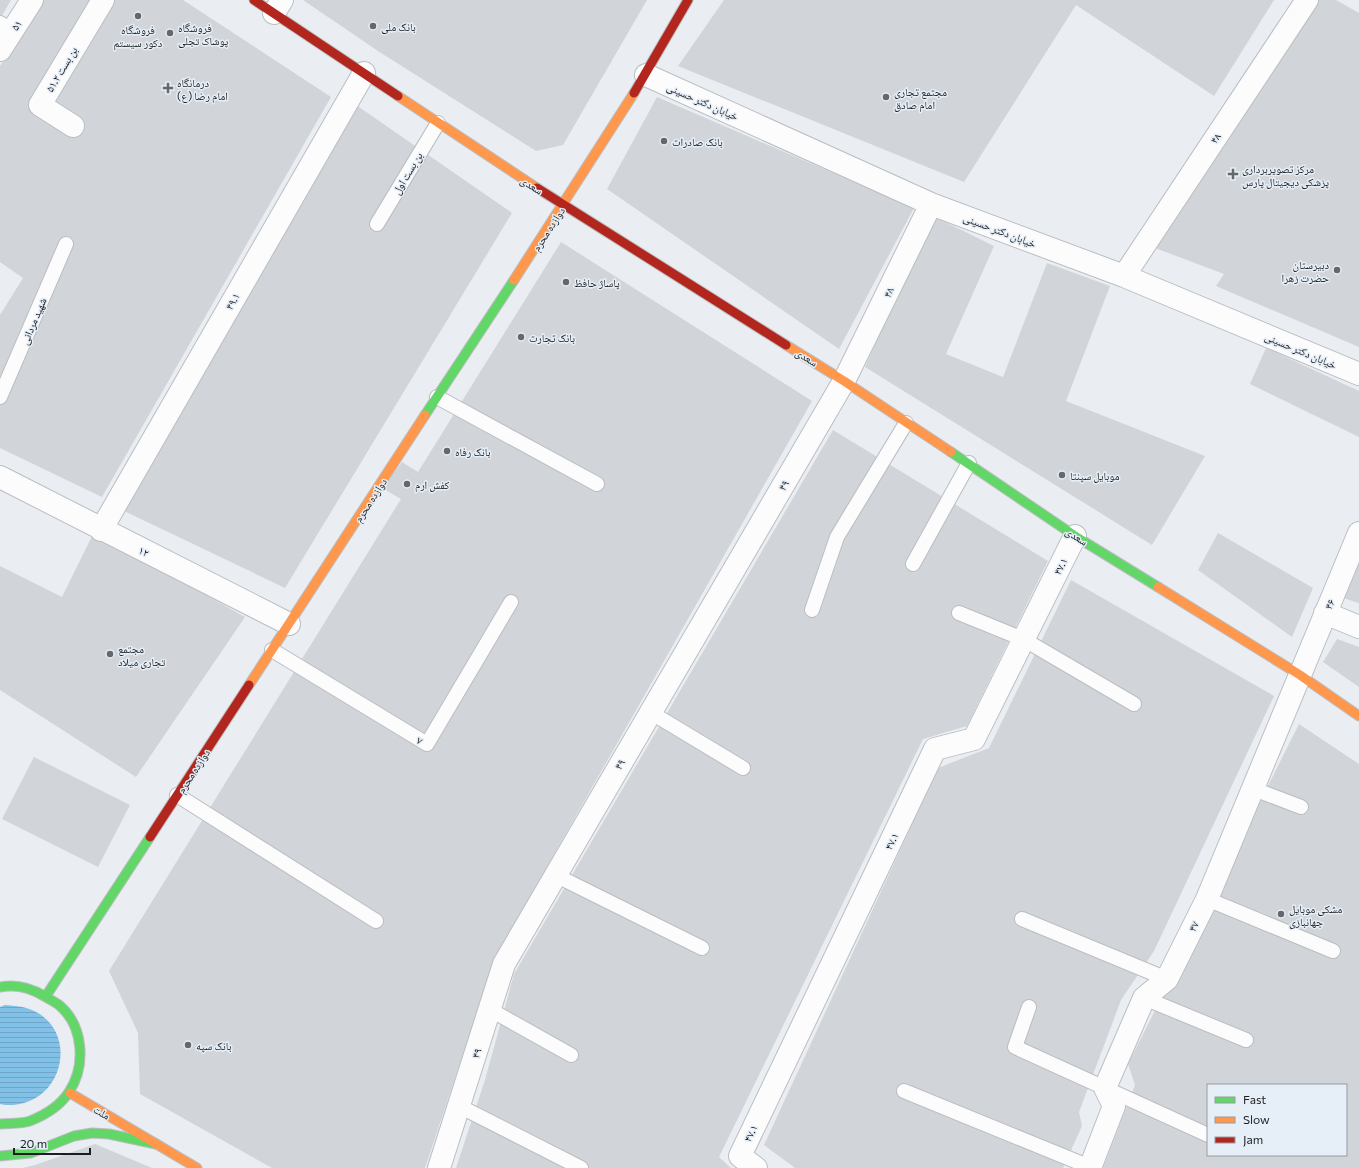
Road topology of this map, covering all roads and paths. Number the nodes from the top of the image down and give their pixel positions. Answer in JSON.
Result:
{"nodes":[{"id":1,"x":32,"y":0,"type":"edge"},
{"id":2,"x":103,"y":0,"type":"edge"},
{"id":3,"x":254,"y":0,"type":"edge"},
{"id":4,"x":688,"y":0,"type":"edge"},
{"id":5,"x":1307,"y":0,"type":"edge"},
{"id":6,"x":278,"y":6,"type":"edge"},
{"id":7,"x":6,"y":26,"type":"edge"},
{"id":8,"x":0,"y":50,"type":"edge"},
{"id":9,"x":364,"y":72,"type":"junction"},
{"id":10,"x":646,"y":75,"type":"junction"},
{"id":11,"x":438,"y":123,"type":"junction"},
{"id":12,"x":73,"y":126,"type":"dead end"},
{"id":13,"x":931,"y":204,"type":"junction"},
{"id":14,"x":563,"y":205,"type":"junction"},
{"id":15,"x":377,"y":224,"type":"dead end"},
{"id":16,"x":66,"y":244,"type":"dead end"},
{"id":17,"x":1124,"y":276,"type":"junction"},
{"id":18,"x":1359,"y":374,"type":"edge"},
{"id":19,"x":844,"y":381,"type":"junction"},
{"id":20,"x":0,"y":397,"type":"edge"},
{"id":21,"x":437,"y":397,"type":"junction"},
{"id":22,"x":906,"y":423,"type":"junction"},
{"id":23,"x":969,"y":463,"type":"junction"},
{"id":24,"x":0,"y":477,"type":"edge"},
{"id":25,"x":597,"y":484,"type":"dead end"},
{"id":26,"x":101,"y":530,"type":"junction"},
{"id":27,"x":1359,"y":533,"type":"edge"},
{"id":28,"x":1075,"y":536,"type":"junction"},
{"id":29,"x":913,"y":564,"type":"dead end"},
{"id":30,"x":511,"y":602,"type":"dead end"},
{"id":31,"x":812,"y":610,"type":"dead end"},
{"id":32,"x":959,"y":613,"type":"dead end"},
{"id":33,"x":1325,"y":613,"type":"junction"},
{"id":34,"x":289,"y":624,"type":"junction"},
{"id":35,"x":1359,"y":627,"type":"edge"},
{"id":36,"x":1023,"y":639,"type":"junction"},
{"id":37,"x":272,"y":650,"type":"junction"},
{"id":38,"x":1300,"y":675,"type":"junction"},
{"id":39,"x":1134,"y":704,"type":"dead end"},
{"id":40,"x":650,"y":712,"type":"junction"},
{"id":41,"x":1359,"y":716,"type":"edge"},
{"id":42,"x":743,"y":768,"type":"dead end"},
{"id":43,"x":1254,"y":789,"type":"junction"},
{"id":44,"x":178,"y":795,"type":"junction"},
{"id":45,"x":1301,"y":807,"type":"dead end"},
{"id":46,"x":555,"y":874,"type":"junction"},
{"id":47,"x":1207,"y":899,"type":"junction"},
{"id":48,"x":1022,"y":919,"type":"dead end"},
{"id":49,"x":376,"y":921,"type":"dead end"},
{"id":50,"x":702,"y":948,"type":"dead end"},
{"id":51,"x":1333,"y":951,"type":"dead end"},
{"id":52,"x":1167,"y":979,"type":"junction"},
{"id":53,"x":0,"y":987,"type":"edge"},
{"id":54,"x":46,"y":996,"type":"junction"},
{"id":55,"x":1144,"y":998,"type":"junction"},
{"id":56,"x":1029,"y":1007,"type":"dead end"},
{"id":57,"x":490,"y":1009,"type":"junction"},
{"id":58,"x":1246,"y":1040,"type":"dead end"},
{"id":59,"x":571,"y":1055,"type":"dead end"},
{"id":60,"x":1105,"y":1088,"type":"junction"},
{"id":61,"x":904,"y":1091,"type":"dead end"},
{"id":62,"x":70,"y":1093,"type":"junction"},
{"id":63,"x":459,"y":1106,"type":"junction"},
{"id":64,"x":0,"y":1124,"type":"edge"},
{"id":65,"x":1207,"y":1135,"type":"edge"},
{"id":66,"x":156,"y":1144,"type":"junction"},
{"id":67,"x":0,"y":1156,"type":"edge"},
{"id":68,"x":197,"y":1168,"type":"edge"},
{"id":69,"x":439,"y":1168,"type":"edge"},
{"id":70,"x":581,"y":1168,"type":"edge"},
{"id":71,"x":756,"y":1168,"type":"edge"},
{"id":72,"x":1090,"y":1168,"type":"edge"}],
"edges":[{"from":1,"to":7,"type":"street","name":"۵۱"},
{"from":2,"to":12,"type":"street","name":"بن بست ۵۱.۲"},
{"from":3,"to":6,"type":"main road","name":"سعدی"},
{"from":4,"to":10,"type":"main road","name":"دوازده محرم"},
{"from":5,"to":17,"type":"street","name":"۴۸"},
{"from":6,"to":9,"type":"main road","name":"سعدی"},
{"from":7,"to":8,"type":"street","name":"۵۱"},
{"from":9,"to":11,"type":"main road","name":"سعدی"},
{"from":9,"to":26,"type":"street","name":"۴۹.۱"},
{"from":10,"to":13,"type":"street","name":"خیابان دکتر حسینی"},
{"from":10,"to":14,"type":"main road","name":"دوازده محرم"},
{"from":11,"to":14,"type":"main road","name":"سعدی"},
{"from":11,"to":15,"type":"lane","name":"بن بست اول"},
{"from":13,"to":17,"type":"street","name":"خیابان دکتر حسینی"},
{"from":13,"to":19,"type":"street","name":"۴۸"},
{"from":14,"to":19,"type":"main road","name":"سعدی"},
{"from":14,"to":21,"type":"main road","name":"دوازده محرم"},
{"from":16,"to":20,"type":"lane","name":"شهید مردانی"},
{"from":17,"to":18,"type":"street","name":"خیابان دکتر حسینی"},
{"from":19,"to":22,"type":"main road","name":"سعدی"},
{"from":19,"to":40,"type":"street","name":"۴۹"},
{"from":21,"to":25,"type":"lane"},
{"from":21,"to":34,"type":"main road","name":"دوازده محرم"},
{"from":22,"to":23,"type":"main road","name":"سعدی"},
{"from":22,"to":31,"type":"lane"},
{"from":23,"to":28,"type":"main road","name":"سعدی"},
{"from":23,"to":29,"type":"lane"},
{"from":24,"to":26,"type":"street","name":"۱۲"},
{"from":26,"to":34,"type":"street","name":"۱۲"},
{"from":27,"to":33,"type":"street","name":"۴۶"},
{"from":28,"to":36,"type":"street","name":"۴۷.۱"},
{"from":28,"to":38,"type":"main road","name":"سعدی"},
{"from":30,"to":37,"type":"lane","name":"۷"},
{"from":32,"to":36,"type":"lane"},
{"from":33,"to":35,"type":"street"},
{"from":33,"to":38,"type":"street","name":"۴۶"},
{"from":34,"to":37,"type":"main road","name":"دوازده محرم"},
{"from":36,"to":39,"type":"lane"},
{"from":36,"to":71,"type":"street","name":"۴۷.۱"},
{"from":37,"to":44,"type":"main road","name":"دوازده محرم"},
{"from":38,"to":41,"type":"main road","name":"سعدی"},
{"from":38,"to":43,"type":"street","name":"۴۷"},
{"from":40,"to":42,"type":"lane"},
{"from":40,"to":46,"type":"street","name":"۴۹"},
{"from":43,"to":45,"type":"lane"},
{"from":43,"to":47,"type":"street","name":"۴۷"},
{"from":44,"to":49,"type":"lane"},
{"from":44,"to":54,"type":"main road","name":"دوازده محرم"},
{"from":46,"to":50,"type":"lane"},
{"from":46,"to":57,"type":"street","name":"۴۹"},
{"from":47,"to":51,"type":"lane"},
{"from":47,"to":52,"type":"street","name":"۴۷"},
{"from":48,"to":52,"type":"lane"},
{"from":52,"to":55,"type":"street","name":"۴۷"},
{"from":53,"to":54,"type":"main road"},
{"from":54,"to":62,"type":"main road"},
{"from":55,"to":58,"type":"lane"},
{"from":55,"to":60,"type":"street","name":"۴۷"},
{"from":56,"to":60,"type":"lane"},
{"from":57,"to":59,"type":"lane"},
{"from":57,"to":63,"type":"street","name":"۴۹"},
{"from":60,"to":65,"type":"lane"},
{"from":60,"to":72,"type":"street"},
{"from":61,"to":72,"type":"lane"},
{"from":62,"to":64,"type":"main road"},
{"from":62,"to":66,"type":"main road","name":"ملت"},
{"from":63,"to":69,"type":"street","name":"۴۹"},
{"from":63,"to":70,"type":"lane"},
{"from":66,"to":67,"type":"main road"},
{"from":66,"to":68,"type":"main road","name":"ملت"}]}
